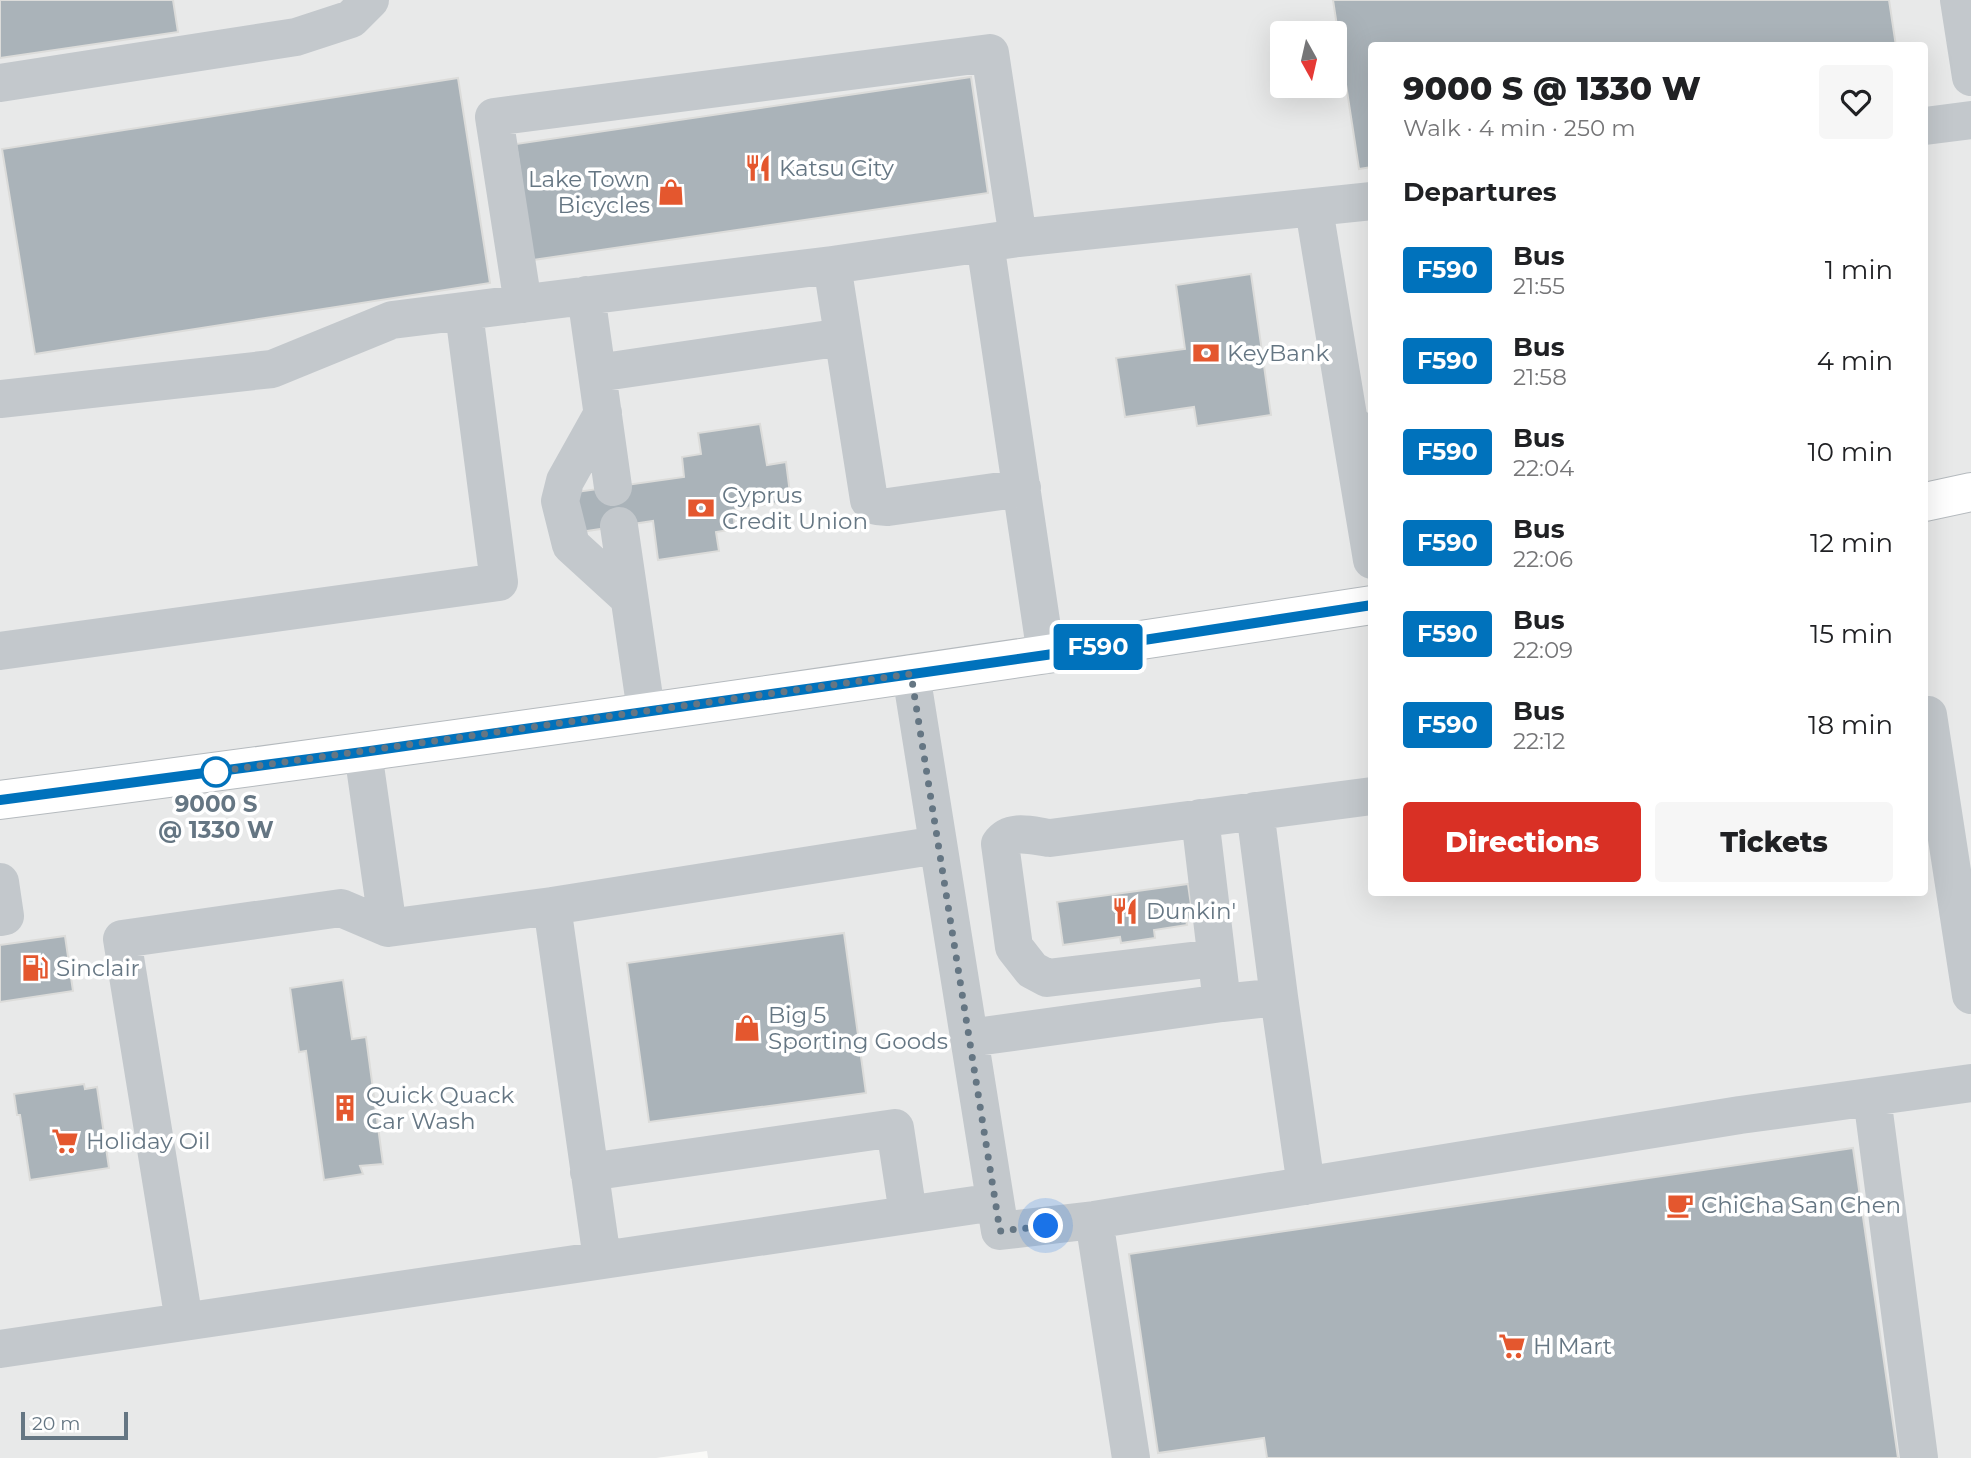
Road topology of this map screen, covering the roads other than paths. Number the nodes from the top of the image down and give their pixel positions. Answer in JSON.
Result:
{"nodes":[{"id":1,"x":370,"y":0,"type":"edge"},
{"id":2,"x":1959,"y":0,"type":"edge"},
{"id":3,"x":1971,"y":77,"type":"edge"},
{"id":4,"x":0,"y":83,"type":"edge"},
{"id":5,"x":1971,"y":120,"type":"edge"},
{"id":6,"x":1928,"y":126,"type":"edge"},
{"id":7,"x":1368,"y":202,"type":"edge"},
{"id":8,"x":1314,"y":209,"type":"junction"},
{"id":9,"x":1002,"y":241,"type":"junction"},
{"id":10,"x":832,"y":265,"type":"junction"},
{"id":11,"x":586,"y":295,"type":"junction"},
{"id":12,"x":523,"y":304,"type":"junction"},
{"id":13,"x":464,"y":313,"type":"junction"},
{"id":14,"x":843,"y":337,"type":"junction"},
{"id":15,"x":597,"y":373,"type":"junction"},
{"id":16,"x":0,"y":399,"type":"edge"},
{"id":17,"x":603,"y":413,"type":"junction"},
{"id":18,"x":1361,"y":433,"type":"edge"},
{"id":19,"x":613,"y":487,"type":"dead end"},
{"id":20,"x":1022,"y":488,"type":"junction"},
{"id":21,"x":1971,"y":492,"type":"edge"},
{"id":22,"x":1928,"y":501,"type":"edge"},
{"id":23,"x":1368,"y":514,"type":"edge"},
{"id":24,"x":619,"y":526,"type":"dead end"},
{"id":25,"x":629,"y":598,"type":"junction"},
{"id":26,"x":1368,"y":606,"type":"edge"},
{"id":27,"x":0,"y":651,"type":"edge"},
{"id":28,"x":1046,"y":655,"type":"junction"},
{"id":29,"x":911,"y":674,"type":"junction"},
{"id":30,"x":646,"y":711,"type":"junction"},
{"id":31,"x":1928,"y":715,"type":"edge"},
{"id":32,"x":363,"y":752,"type":"junction"},
{"id":33,"x":1368,"y":797,"type":"edge"},
{"id":34,"x":0,"y":800,"type":"edge"},
{"id":35,"x":1255,"y":811,"type":"junction"},
{"id":36,"x":1200,"y":818,"type":"junction"},
{"id":37,"x":939,"y":845,"type":"junction"},
{"id":38,"x":0,"y":882,"type":"edge"},
{"id":39,"x":552,"y":906,"type":"junction"},
{"id":40,"x":0,"y":917,"type":"edge"},
{"id":41,"x":388,"y":928,"type":"junction"},
{"id":42,"x":1215,"y":950,"type":"junction"},
{"id":43,"x":1971,"y":995,"type":"edge"},
{"id":44,"x":1279,"y":997,"type":"junction"},
{"id":45,"x":1222,"y":1003,"type":"junction"},
{"id":46,"x":969,"y":1038,"type":"junction"},
{"id":47,"x":1971,"y":1083,"type":"edge"},
{"id":48,"x":1872,"y":1097,"type":"junction"},
{"id":49,"x":589,"y":1172,"type":"junction"},
{"id":50,"x":1306,"y":1186,"type":"junction"},
{"id":51,"x":995,"y":1202,"type":"junction"},
{"id":52,"x":908,"y":1214,"type":"junction"},
{"id":53,"x":1094,"y":1220,"type":"junction"},
{"id":54,"x":602,"y":1259,"type":"junction"},
{"id":55,"x":184,"y":1321,"type":"junction"},
{"id":56,"x":0,"y":1349,"type":"edge"},
{"id":57,"x":1131,"y":1458,"type":"edge"},
{"id":58,"x":1919,"y":1458,"type":"edge"}],
"edges":[{"from":1,"to":4,"type":"street"},
{"from":2,"to":3,"type":"street"},
{"from":5,"to":6,"type":"street"},
{"from":7,"to":8,"type":"street"},
{"from":8,"to":9,"type":"street"},
{"from":8,"to":18,"type":"street"},
{"from":9,"to":10,"type":"street"},
{"from":9,"to":12,"type":"street"},
{"from":9,"to":20,"type":"street"},
{"from":10,"to":11,"type":"street"},
{"from":10,"to":14,"type":"street"},
{"from":11,"to":12,"type":"street"},
{"from":11,"to":15,"type":"street"},
{"from":12,"to":13,"type":"street"},
{"from":13,"to":16,"type":"street"},
{"from":13,"to":27,"type":"street"},
{"from":14,"to":15,"type":"street"},
{"from":14,"to":20,"type":"street"},
{"from":15,"to":17,"type":"street"},
{"from":17,"to":19,"type":"street"},
{"from":17,"to":25,"type":"street"},
{"from":18,"to":23,"type":"street"},
{"from":20,"to":28,"type":"street"},
{"from":21,"to":22,"type":"main road"},
{"from":24,"to":25,"type":"street"},
{"from":25,"to":30,"type":"street"},
{"from":26,"to":28,"type":"main road"},
{"from":28,"to":29,"type":"main road"},
{"from":29,"to":30,"type":"main road"},
{"from":29,"to":37,"type":"street"},
{"from":30,"to":32,"type":"main road"},
{"from":31,"to":43,"type":"street"},
{"from":32,"to":34,"type":"main road"},
{"from":32,"to":41,"type":"street"},
{"from":33,"to":35,"type":"street"},
{"from":35,"to":36,"type":"street"},
{"from":35,"to":44,"type":"street"},
{"from":36,"to":42,"type":"street"},
{"from":36,"to":42,"type":"street"},
{"from":37,"to":39,"type":"street"},
{"from":37,"to":46,"type":"street"},
{"from":38,"to":40,"type":"street"},
{"from":39,"to":41,"type":"street"},
{"from":39,"to":49,"type":"street"},
{"from":41,"to":55,"type":"street"},
{"from":42,"to":45,"type":"street"},
{"from":44,"to":45,"type":"street"},
{"from":44,"to":50,"type":"street"},
{"from":45,"to":46,"type":"street"},
{"from":46,"to":51,"type":"street"},
{"from":47,"to":48,"type":"street"},
{"from":48,"to":50,"type":"street"},
{"from":48,"to":58,"type":"street"},
{"from":49,"to":52,"type":"street"},
{"from":49,"to":54,"type":"street"},
{"from":50,"to":53,"type":"street"},
{"from":51,"to":52,"type":"street"},
{"from":51,"to":53,"type":"street"},
{"from":52,"to":54,"type":"street"},
{"from":53,"to":57,"type":"street"},
{"from":54,"to":55,"type":"street"},
{"from":55,"to":56,"type":"street"}]}
